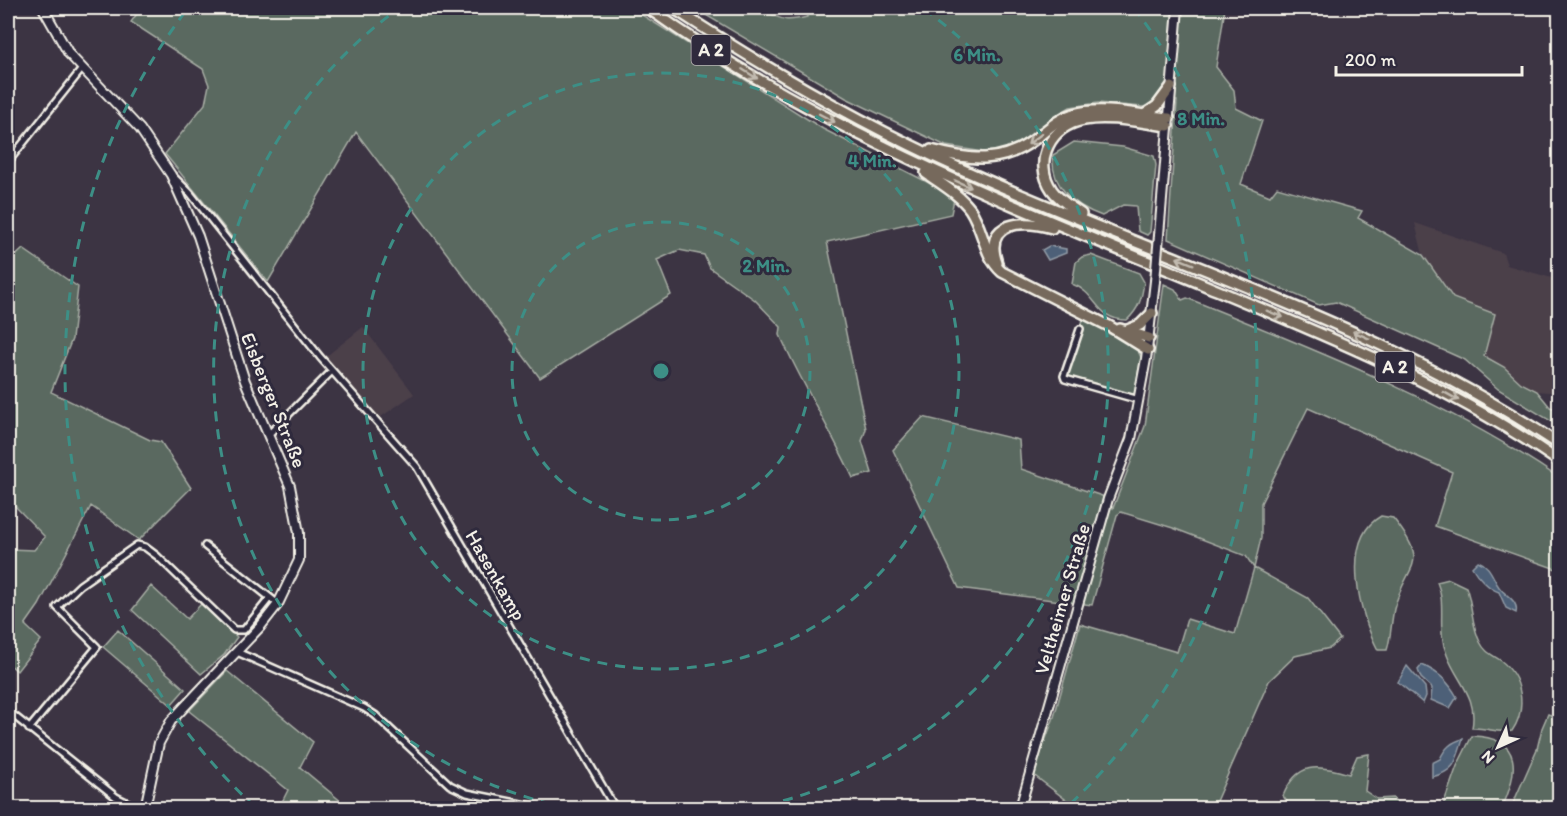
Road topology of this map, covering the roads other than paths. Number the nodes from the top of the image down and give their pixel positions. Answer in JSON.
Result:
{"nodes":[{"id":1,"x":42,"y":8,"type":"edge"},
{"id":2,"x":648,"y":8,"type":"edge"},
{"id":3,"x":673,"y":8,"type":"edge"},
{"id":4,"x":1178,"y":8,"type":"edge"},
{"id":5,"x":82,"y":69,"type":"junction"},
{"id":6,"x":1171,"y":87,"type":"junction"},
{"id":7,"x":1143,"y":116,"type":"junction"},
{"id":8,"x":1168,"y":122,"type":"junction"},
{"id":9,"x":908,"y":143,"type":"junction"},
{"id":10,"x":910,"y":161,"type":"junction"},
{"id":11,"x":8,"y":162,"type":"edge"},
{"id":12,"x":171,"y":175,"type":"junction"},
{"id":13,"x":1095,"y":224,"type":"junction"},
{"id":14,"x":1085,"y":236,"type":"junction"},
{"id":15,"x":1013,"y":280,"type":"junction"},
{"id":16,"x":1152,"y":313,"type":"junction"},
{"id":17,"x":1109,"y":326,"type":"junction"},
{"id":18,"x":1080,"y":329,"type":"dead end"},
{"id":19,"x":1125,"y":331,"type":"junction"},
{"id":20,"x":1149,"y":338,"type":"junction"},
{"id":21,"x":1148,"y":350,"type":"junction"},
{"id":22,"x":332,"y":370,"type":"junction"},
{"id":23,"x":1138,"y":399,"type":"junction"},
{"id":24,"x":268,"y":435,"type":"junction"},
{"id":25,"x":1560,"y":445,"type":"edge"},
{"id":26,"x":1560,"y":462,"type":"edge"},
{"id":27,"x":205,"y":546,"type":"dead end"},
{"id":28,"x":269,"y":599,"type":"junction"},
{"id":29,"x":278,"y":604,"type":"junction"},
{"id":30,"x":237,"y":652,"type":"junction"},
{"id":31,"x":8,"y":711,"type":"edge"},
{"id":32,"x":29,"y":729,"type":"junction"},
{"id":33,"x":138,"y":808,"type":"edge"},
{"id":34,"x":145,"y":808,"type":"edge"},
{"id":35,"x":541,"y":808,"type":"edge"},
{"id":36,"x":615,"y":808,"type":"edge"},
{"id":37,"x":1020,"y":808,"type":"edge"}],
"edges":[{"from":1,"to":5,"type":"main road","name":"Eisberger Straße"},
{"from":2,"to":10,"type":"highway","number":"A 2","one_way":true},
{"from":3,"to":9,"type":"highway","number":"A 2"},
{"from":4,"to":6,"type":"main road","name":"Veltheimer Straße"},
{"from":5,"to":11,"type":"street"},
{"from":5,"to":12,"type":"main road","name":"Eisberger Straße"},
{"from":6,"to":7,"type":"highway"},
{"from":6,"to":8,"type":"main road","name":"Veltheimer Straße"},
{"from":7,"to":8,"type":"highway"},
{"from":7,"to":9,"type":"highway","one_way":true},
{"from":8,"to":13,"type":"highway"},
{"from":8,"to":16,"type":"main road","name":"Veltheimer Straße","bridge":true},
{"from":9,"to":13,"type":"highway","number":"A 2"},
{"from":10,"to":14,"type":"highway","number":"A 2","one_way":true},
{"from":10,"to":15,"type":"highway"},
{"from":12,"to":22,"type":"street","name":"Hasenkamp"},
{"from":12,"to":24,"type":"main road","name":"Eisberger Straße"},
{"from":25,"to":13,"type":"highway","number":"A 2","one_way":true},
{"from":14,"to":15,"type":"highway"},
{"from":14,"to":26,"type":"highway","number":"A 2","one_way":true},
{"from":15,"to":17,"type":"highway"},
{"from":16,"to":19,"type":"highway"},
{"from":16,"to":20,"type":"main road","name":"Veltheimer Straße"},
{"from":17,"to":19,"type":"highway"},
{"from":17,"to":21,"type":"highway"},
{"from":18,"to":23,"type":"street"},
{"from":19,"to":20,"type":"highway"},
{"from":20,"to":21,"type":"main road","name":"Veltheimer Straße"},
{"from":21,"to":23,"type":"main road","name":"Veltheimer Straße"},
{"from":22,"to":24,"type":"street"},
{"from":22,"to":36,"type":"street","name":"Hasenkamp"},
{"from":23,"to":37,"type":"main road","name":"Veltheimer Straße"},
{"from":24,"to":29,"type":"main road","name":"Eisberger Straße"},
{"from":27,"to":28,"type":"street"},
{"from":28,"to":29,"type":"street"},
{"from":28,"to":32,"type":"street"},
{"from":29,"to":30,"type":"main road","name":"Eisberger Straße"},
{"from":30,"to":34,"type":"main road","name":"Eisberger Straße"},
{"from":30,"to":35,"type":"street"},
{"from":31,"to":32,"type":"street"},
{"from":32,"to":33,"type":"street"}]}
